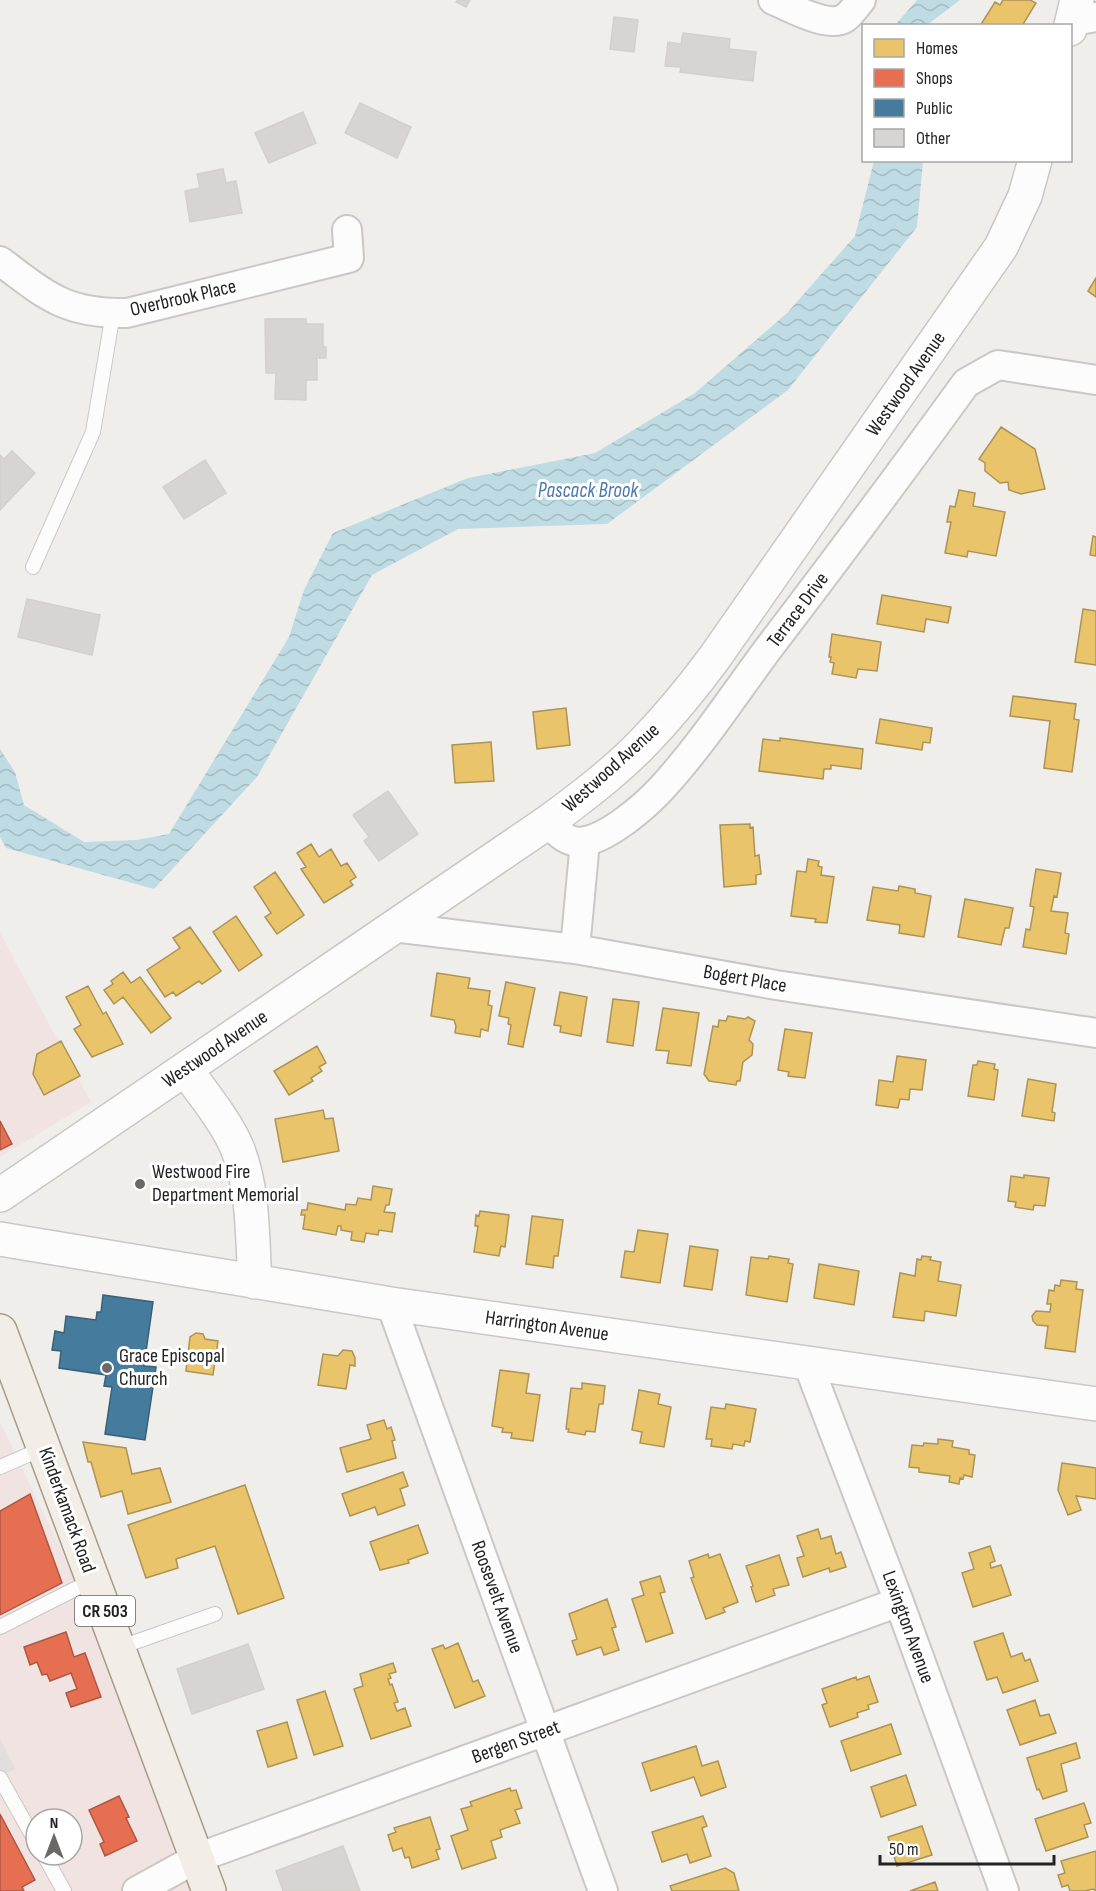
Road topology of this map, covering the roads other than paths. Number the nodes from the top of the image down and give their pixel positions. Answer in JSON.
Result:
{"nodes":[{"id":1,"x":773,"y":0,"type":"edge"},
{"id":2,"x":861,"y":0,"type":"edge"},
{"id":3,"x":1034,"y":162,"type":"edge"},
{"id":4,"x":347,"y":230,"type":"dead end"},
{"id":5,"x":0,"y":261,"type":"edge"},
{"id":6,"x":113,"y":313,"type":"junction"},
{"id":7,"x":1096,"y":380,"type":"edge"},
{"id":8,"x":33,"y":567,"type":"dead end"},
{"id":9,"x":548,"y":822,"type":"junction"},
{"id":10,"x":585,"y":841,"type":"junction"},
{"id":11,"x":393,"y":927,"type":"junction"},
{"id":12,"x":575,"y":949,"type":"junction"},
{"id":13,"x":1096,"y":1033,"type":"edge"},
{"id":14,"x":185,"y":1069,"type":"junction"},
{"id":15,"x":0,"y":1195,"type":"edge"},
{"id":16,"x":0,"y":1239,"type":"edge"},
{"id":17,"x":255,"y":1281,"type":"junction"},
{"id":18,"x":391,"y":1304,"type":"junction"},
{"id":19,"x":0,"y":1331,"type":"edge"},
{"id":20,"x":808,"y":1364,"type":"junction"},
{"id":21,"x":1096,"y":1404,"type":"edge"},
{"id":22,"x":44,"y":1448,"type":"junction"},
{"id":23,"x":0,"y":1467,"type":"edge"},
{"id":24,"x":93,"y":1580,"type":"junction"},
{"id":25,"x":899,"y":1602,"type":"junction"},
{"id":26,"x":215,"y":1614,"type":"dead end"},
{"id":27,"x":0,"y":1627,"type":"edge"},
{"id":28,"x":118,"y":1648,"type":"junction"},
{"id":29,"x":545,"y":1731,"type":"junction"},
{"id":30,"x":0,"y":1778,"type":"edge"},
{"id":31,"x":4,"y":1794,"type":"edge"},
{"id":32,"x":24,"y":1824,"type":"edge"},
{"id":33,"x":197,"y":1858,"type":"junction"},
{"id":34,"x":51,"y":1867,"type":"edge"},
{"id":35,"x":64,"y":1891,"type":"edge"},
{"id":36,"x":137,"y":1891,"type":"edge"},
{"id":37,"x":209,"y":1891,"type":"edge"},
{"id":38,"x":603,"y":1891,"type":"edge"},
{"id":39,"x":1004,"y":1891,"type":"edge"}],
"edges":[{"from":1,"to":2,"type":"street"},
{"from":3,"to":9,"type":"street","name":"Westwood Avenue"},
{"from":4,"to":6,"type":"street","name":"Overbrook Place"},
{"from":5,"to":6,"type":"street","name":"Overbrook Place"},
{"from":6,"to":8,"type":"lane"},
{"from":7,"to":10,"type":"street","name":"Terrace Drive"},
{"from":9,"to":10,"type":"street"},
{"from":9,"to":11,"type":"street","name":"Westwood Avenue"},
{"from":10,"to":12,"type":"street"},
{"from":11,"to":12,"type":"street","name":"Bogert Place"},
{"from":11,"to":14,"type":"street","name":"Westwood Avenue"},
{"from":12,"to":13,"type":"street","name":"Bogert Place"},
{"from":14,"to":15,"type":"street","name":"Westwood Avenue"},
{"from":14,"to":17,"type":"street"},
{"from":16,"to":17,"type":"street","name":"Harrington Avenue"},
{"from":17,"to":18,"type":"street","name":"Harrington Avenue"},
{"from":18,"to":20,"type":"street","name":"Harrington Avenue"},
{"from":18,"to":29,"type":"street","name":"Roosevelt Avenue"},
{"from":19,"to":22,"type":"main road","name":"Kinderkamack Road","number":"CR 503"},
{"from":20,"to":21,"type":"street","name":"Harrington Avenue"},
{"from":20,"to":25,"type":"street","name":"Lexington Avenue"},
{"from":22,"to":23,"type":"lane"},
{"from":22,"to":24,"type":"main road","name":"Kinderkamack Road","number":"CR 503"},
{"from":24,"to":27,"type":"lane"},
{"from":24,"to":28,"type":"main road","name":"Kinderkamack Road","number":"CR 503"},
{"from":25,"to":29,"type":"street","name":"Bergen Street"},
{"from":25,"to":39,"type":"street","name":"Lexington Avenue"},
{"from":26,"to":28,"type":"lane"},
{"from":28,"to":33,"type":"main road","name":"Kinderkamack Road","number":"CR 503"},
{"from":29,"to":33,"type":"street","name":"Bergen Street"},
{"from":29,"to":38,"type":"street","name":"Roosevelt Avenue"},
{"from":30,"to":31,"type":"lane"},
{"from":31,"to":32,"type":"lane"},
{"from":33,"to":36,"type":"street","name":"Bergen Street"},
{"from":33,"to":37,"type":"main road","name":"Kinderkamack Road","number":"CR 503"},
{"from":34,"to":35,"type":"lane"}]}
